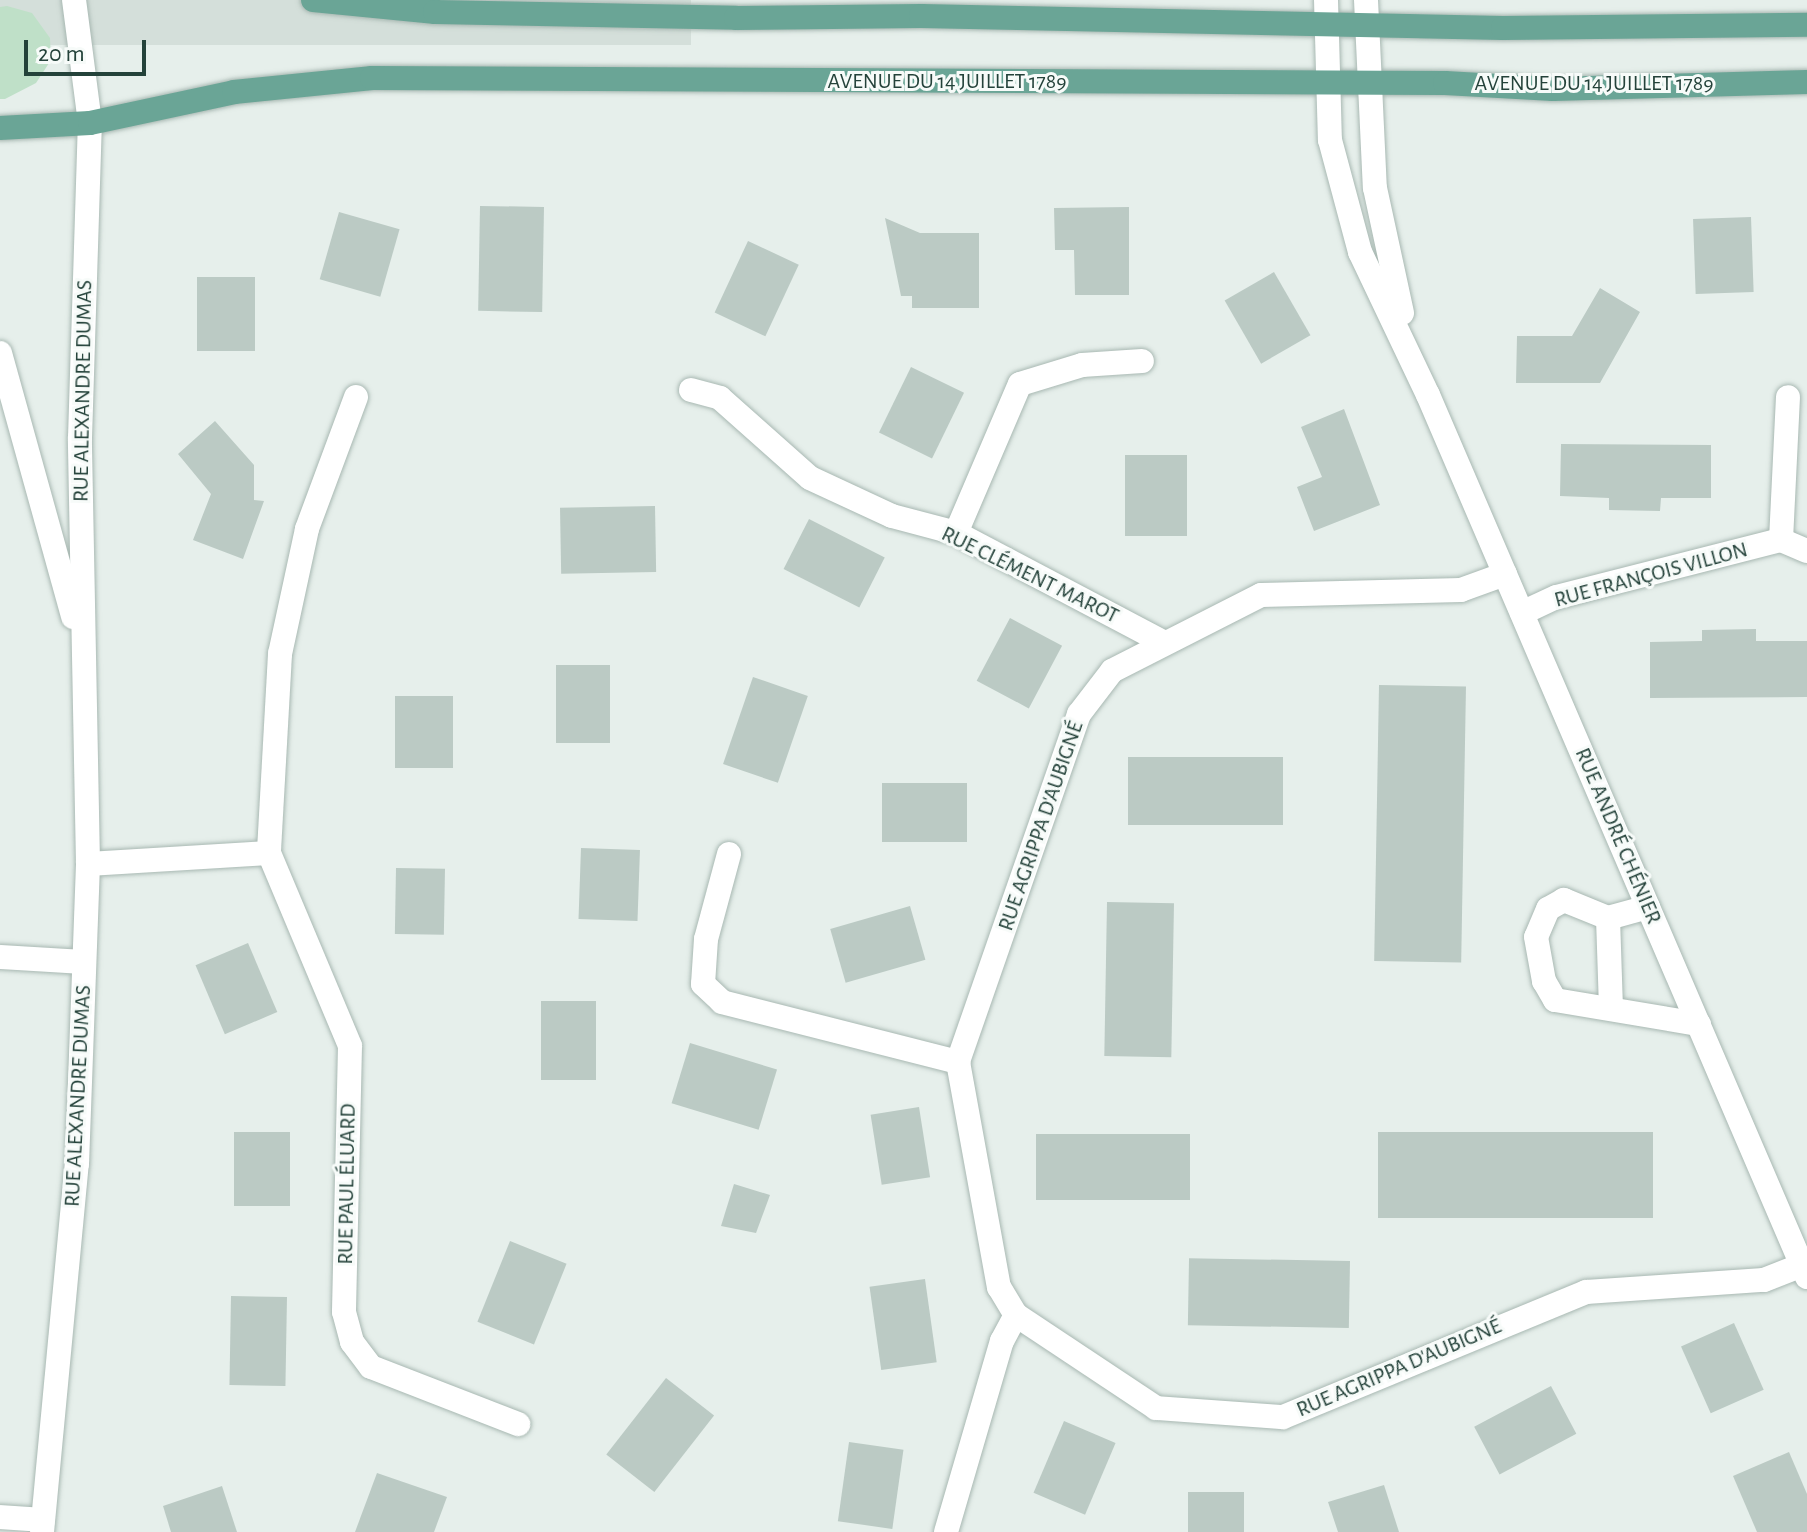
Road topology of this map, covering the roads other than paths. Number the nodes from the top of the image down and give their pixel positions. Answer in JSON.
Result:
{"nodes":[{"id":1,"x":74,"y":0,"type":"edge"},
{"id":2,"x":313,"y":0,"type":"edge"},
{"id":3,"x":1366,"y":0,"type":"edge"},
{"id":4,"x":846,"y":8,"type":"edge"},
{"id":5,"x":1326,"y":12,"type":"edge"},
{"id":6,"x":1370,"y":25,"type":"junction"},
{"id":7,"x":1807,"y":25,"type":"edge"},
{"id":8,"x":1807,"y":82,"type":"edge"},
{"id":9,"x":1328,"y":86,"type":"junction"},
{"id":10,"x":1369,"y":87,"type":"junction"},
{"id":11,"x":90,"y":123,"type":"junction"},
{"id":12,"x":0,"y":128,"type":"edge"},
{"id":13,"x":0,"y":353,"type":"edge"},
{"id":14,"x":1142,"y":361,"type":"dead end"},
{"id":15,"x":691,"y":390,"type":"dead end"},
{"id":16,"x":1428,"y":395,"type":"junction"},
{"id":17,"x":356,"y":397,"type":"dead end"},
{"id":18,"x":1788,"y":397,"type":"dead end"},
{"id":19,"x":956,"y":533,"type":"junction"},
{"id":20,"x":1781,"y":540,"type":"junction"},
{"id":21,"x":1807,"y":551,"type":"edge"},
{"id":22,"x":1505,"y":574,"type":"junction"},
{"id":23,"x":1522,"y":613,"type":"junction"},
{"id":24,"x":1165,"y":643,"type":"junction"},
{"id":25,"x":83,"y":658,"type":"junction"},
{"id":26,"x":269,"y":853,"type":"junction"},
{"id":27,"x":729,"y":854,"type":"dead end"},
{"id":28,"x":88,"y":864,"type":"junction"},
{"id":29,"x":1648,"y":907,"type":"junction"},
{"id":30,"x":1608,"y":918,"type":"junction"},
{"id":31,"x":0,"y":957,"type":"edge"},
{"id":32,"x":84,"y":962,"type":"junction"},
{"id":33,"x":1611,"y":1007,"type":"junction"},
{"id":34,"x":1699,"y":1024,"type":"junction"},
{"id":35,"x":958,"y":1062,"type":"junction"},
{"id":36,"x":1804,"y":1271,"type":"edge"},
{"id":37,"x":1016,"y":1315,"type":"junction"},
{"id":38,"x":518,"y":1424,"type":"dead end"},
{"id":39,"x":0,"y":1517,"type":"edge"},
{"id":40,"x":42,"y":1526,"type":"edge"},
{"id":41,"x":946,"y":1532,"type":"edge"}],
"edges":[{"from":1,"to":11,"type":"street","name":"RUE ALEXANDRE DUMAS"},
{"from":2,"to":4,"type":"main road"},
{"from":3,"to":6,"type":"street","name":"RUE ANDRÉ CHÉNIER"},
{"from":4,"to":5,"type":"main road"},
{"from":5,"to":6,"type":"main road"},
{"from":5,"to":9,"type":"street","name":"RUE ANDRÉ CHÉNIER"},
{"from":6,"to":7,"type":"main road"},
{"from":6,"to":10,"type":"street","name":"RUE ANDRÉ CHÉNIER"},
{"from":8,"to":10,"type":"main road","name":"AVENUE DU 14 JUILLET 1789"},
{"from":9,"to":10,"type":"main road","name":"AVENUE DU 14 JUILLET 1789"},
{"from":9,"to":11,"type":"main road","name":"AVENUE DU 14 JUILLET 1789"},
{"from":9,"to":16,"type":"street","name":"RUE ANDRÉ CHÉNIER"},
{"from":10,"to":16,"type":"street","name":"RUE ANDRÉ CHÉNIER"},
{"from":11,"to":12,"type":"main road","name":"AVENUE DU 14 JUILLET 1789"},
{"from":11,"to":25,"type":"street","name":"RUE ALEXANDRE DUMAS"},
{"from":13,"to":25,"type":"street","name":"RUE ALEXANDRE DUMAS"},
{"from":14,"to":19,"type":"street"},
{"from":15,"to":19,"type":"street","name":"RUE CLÉMENT MAROT"},
{"from":16,"to":22,"type":"street","name":"RUE ANDRÉ CHÉNIER"},
{"from":17,"to":26,"type":"street","name":"RUE PAUL ÉLUARD"},
{"from":18,"to":20,"type":"street"},
{"from":19,"to":24,"type":"street","name":"RUE CLÉMENT MAROT"},
{"from":20,"to":21,"type":"street"},
{"from":20,"to":23,"type":"street","name":"RUE FRANÇOIS VILLON"},
{"from":22,"to":23,"type":"street","name":"RUE ANDRÉ CHÉNIER"},
{"from":22,"to":24,"type":"street","name":"RUE AGRIPPA D'AUBIGNÉ"},
{"from":23,"to":29,"type":"street","name":"RUE ANDRÉ CHÉNIER"},
{"from":24,"to":35,"type":"street","name":"RUE AGRIPPA D'AUBIGNÉ"},
{"from":25,"to":28,"type":"street","name":"RUE ALEXANDRE DUMAS"},
{"from":26,"to":28,"type":"street"},
{"from":26,"to":38,"type":"street","name":"RUE PAUL ÉLUARD"},
{"from":27,"to":35,"type":"street"},
{"from":28,"to":32,"type":"street","name":"RUE ALEXANDRE DUMAS"},
{"from":29,"to":30,"type":"street"},
{"from":29,"to":34,"type":"street","name":"RUE ANDRÉ CHÉNIER"},
{"from":30,"to":33,"type":"street"},
{"from":30,"to":33,"type":"street"},
{"from":31,"to":32,"type":"street"},
{"from":32,"to":40,"type":"street","name":"RUE ALEXANDRE DUMAS"},
{"from":33,"to":34,"type":"street"},
{"from":34,"to":36,"type":"street","name":"RUE ANDRÉ CHÉNIER"},
{"from":35,"to":37,"type":"street","name":"RUE AGRIPPA D'AUBIGNÉ"},
{"from":36,"to":37,"type":"street","name":"RUE AGRIPPA D'AUBIGNÉ"},
{"from":37,"to":41,"type":"street"},
{"from":39,"to":40,"type":"street"}]}
